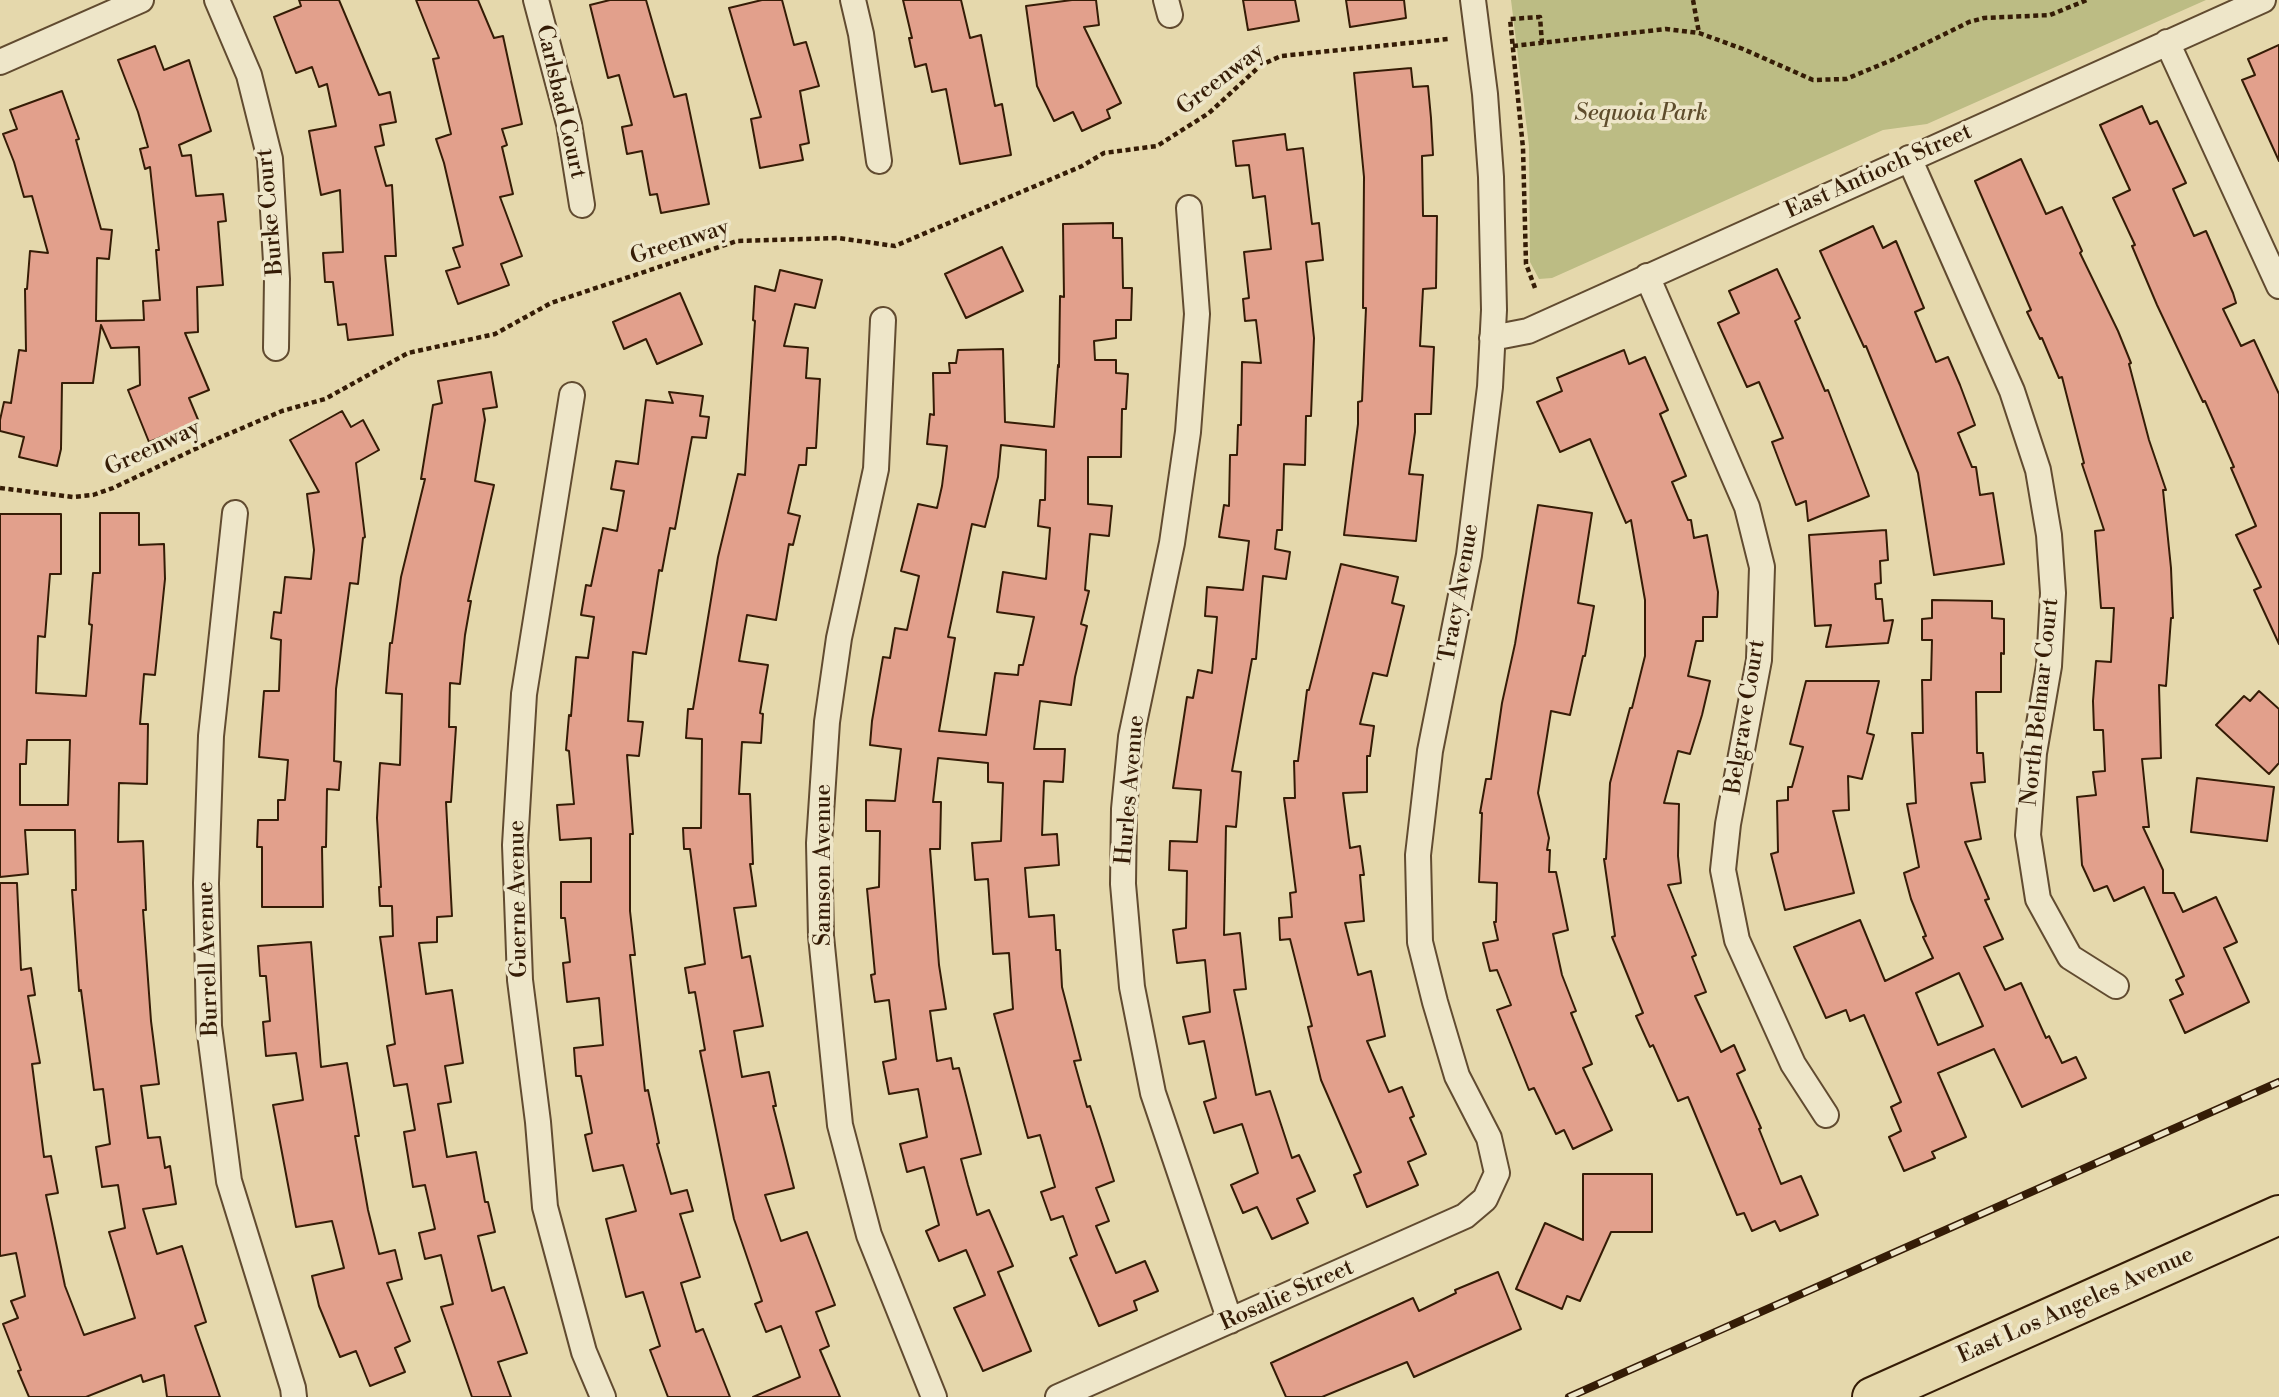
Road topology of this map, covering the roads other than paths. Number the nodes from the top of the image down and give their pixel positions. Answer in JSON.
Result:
{"nodes":[{"id":1,"x":141,"y":0,"type":"edge"},
{"id":2,"x":217,"y":0,"type":"edge"},
{"id":3,"x":536,"y":0,"type":"edge"},
{"id":4,"x":853,"y":0,"type":"edge"},
{"id":5,"x":1473,"y":0,"type":"edge"},
{"id":6,"x":2263,"y":0,"type":"edge"},
{"id":7,"x":2167,"y":42,"type":"junction"},
{"id":8,"x":0,"y":62,"type":"edge"},
{"id":9,"x":1909,"y":158,"type":"junction"},
{"id":10,"x":879,"y":161,"type":"dead end"},
{"id":11,"x":582,"y":205,"type":"dead end"},
{"id":12,"x":1189,"y":208,"type":"dead end"},
{"id":13,"x":1647,"y":276,"type":"junction"},
{"id":14,"x":2279,"y":286,"type":"edge"},
{"id":15,"x":883,"y":320,"type":"dead end"},
{"id":16,"x":1492,"y":338,"type":"junction"},
{"id":17,"x":276,"y":348,"type":"dead end"},
{"id":18,"x":572,"y":395,"type":"dead end"},
{"id":19,"x":235,"y":513,"type":"dead end"},
{"id":20,"x":2116,"y":986,"type":"dead end"},
{"id":21,"x":1826,"y":1115,"type":"dead end"},
{"id":22,"x":1497,"y":1173,"type":"joint"},
{"id":23,"x":2279,"y":1215,"type":"edge"},
{"id":24,"x":1230,"y":1321,"type":"junction"},
{"id":25,"x":294,"y":1397,"type":"edge"},
{"id":26,"x":603,"y":1397,"type":"edge"},
{"id":27,"x":934,"y":1397,"type":"edge"},
{"id":28,"x":1058,"y":1397,"type":"edge"},
{"id":29,"x":1872,"y":1397,"type":"edge"}],
"edges":[{"from":1,"to":8,"type":"street"},
{"from":2,"to":17,"type":"street","name":"Burke Court"},
{"from":3,"to":11,"type":"street","name":"Carlsbad Court"},
{"from":4,"to":10,"type":"street"},
{"from":5,"to":16,"type":"street","name":"Tracy Avenue"},
{"from":6,"to":7,"type":"street","name":"East Antioch Street"},
{"from":7,"to":9,"type":"street","name":"East Antioch Street"},
{"from":7,"to":14,"type":"street"},
{"from":9,"to":13,"type":"street","name":"East Antioch Street"},
{"from":9,"to":20,"type":"street","name":"North Belmar Court"},
{"from":12,"to":24,"type":"street","name":"Hurles Avenue"},
{"from":13,"to":16,"type":"street","name":"East Antioch Street"},
{"from":13,"to":21,"type":"street","name":"Belgrave Court"},
{"from":15,"to":27,"type":"street","name":"Samson Avenue"},
{"from":16,"to":22,"type":"street","name":"Tracy Avenue"},
{"from":18,"to":26,"type":"street","name":"Guerne Avenue"},
{"from":19,"to":25,"type":"street","name":"Burrell Avenue"},
{"from":22,"to":24,"type":"street","name":"Rosalie Street"},
{"from":23,"to":29,"type":"main road","name":"East Los Angeles Avenue"},
{"from":24,"to":28,"type":"street","name":"Rosalie Street"}]}
